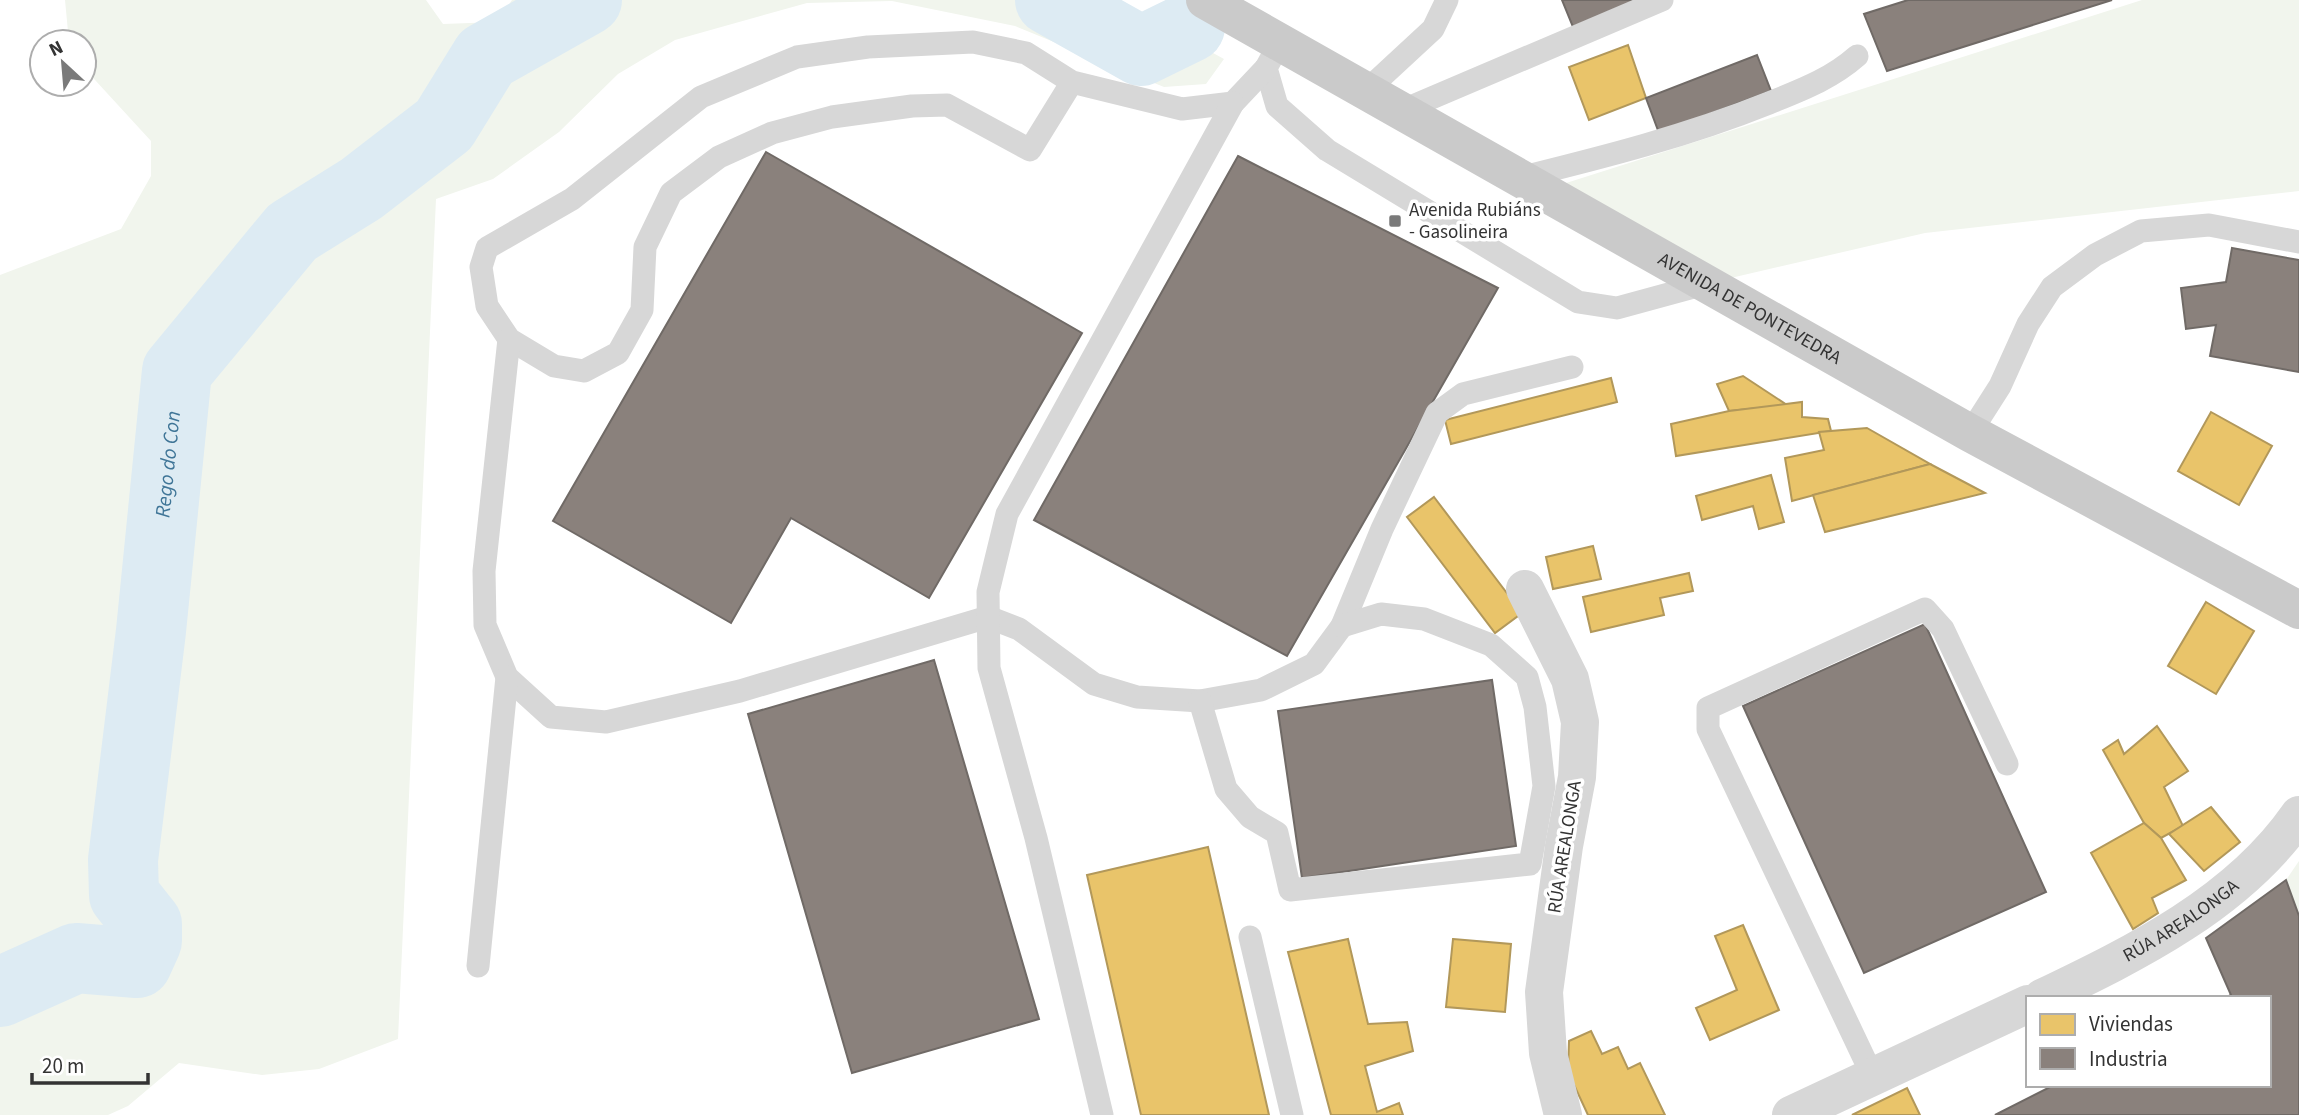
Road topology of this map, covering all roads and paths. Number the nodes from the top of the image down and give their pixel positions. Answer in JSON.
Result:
{"nodes":[{"id":1,"x":1205,"y":0,"type":"edge"},
{"id":2,"x":1447,"y":0,"type":"edge"},
{"id":3,"x":1662,"y":0,"type":"edge"},
{"id":4,"x":1274,"y":55,"type":"junction"},
{"id":5,"x":1857,"y":56,"type":"dead end"},
{"id":6,"x":1072,"y":82,"type":"junction"},
{"id":7,"x":1366,"y":91,"type":"junction"},
{"id":8,"x":1233,"y":103,"type":"junction"},
{"id":9,"x":1401,"y":111,"type":"junction"},
{"id":10,"x":1519,"y":178,"type":"junction"},
{"id":11,"x":2299,"y":242,"type":"edge"},
{"id":12,"x":1705,"y":284,"type":"junction"},
{"id":13,"x":509,"y":339,"type":"junction"},
{"id":14,"x":1572,"y":367,"type":"dead end"},
{"id":15,"x":1970,"y":433,"type":"junction"},
{"id":16,"x":1525,"y":589,"type":"dead end"},
{"id":17,"x":2299,"y":610,"type":"edge"},
{"id":18,"x":988,"y":617,"type":"junction"},
{"id":19,"x":1342,"y":626,"type":"junction"},
{"id":20,"x":508,"y":677,"type":"junction"},
{"id":21,"x":1200,"y":701,"type":"junction"},
{"id":22,"x":2007,"y":764,"type":"dead end"},
{"id":23,"x":2299,"y":815,"type":"edge"},
{"id":24,"x":1250,"y":937,"type":"dead end"},
{"id":25,"x":478,"y":966,"type":"dead end"},
{"id":26,"x":2046,"y":996,"type":"edge"},
{"id":27,"x":2026,"y":1005,"type":"edge"},
{"id":28,"x":1873,"y":1077,"type":"junction"},
{"id":29,"x":1102,"y":1115,"type":"edge"},
{"id":30,"x":1292,"y":1115,"type":"edge"},
{"id":31,"x":1563,"y":1115,"type":"edge"},
{"id":32,"x":1791,"y":1115,"type":"edge"}],
"edges":[{"from":1,"to":4,"type":"main road","name":"AVENIDA DE PONTEVEDRA"},
{"from":2,"to":7,"type":"lane"},
{"from":3,"to":9,"type":"lane"},
{"from":4,"to":7,"type":"main road","name":"AVENIDA DE PONTEVEDRA"},
{"from":4,"to":8,"type":"lane"},
{"from":4,"to":12,"type":"lane"},
{"from":5,"to":10,"type":"lane"},
{"from":6,"to":8,"type":"lane"},
{"from":6,"to":13,"type":"lane"},
{"from":6,"to":13,"type":"lane"},
{"from":7,"to":9,"type":"main road","name":"AVENIDA DE PONTEVEDRA"},
{"from":8,"to":18,"type":"lane"},
{"from":9,"to":10,"type":"main road","name":"AVENIDA DE PONTEVEDRA"},
{"from":10,"to":12,"type":"main road","name":"AVENIDA DE PONTEVEDRA"},
{"from":11,"to":15,"type":"lane"},
{"from":12,"to":15,"type":"main road","name":"AVENIDA DE PONTEVEDRA"},
{"from":13,"to":20,"type":"lane"},
{"from":14,"to":19,"type":"lane"},
{"from":15,"to":17,"type":"main road","name":"AVENIDA DE PONTEVEDRA"},
{"from":16,"to":31,"type":"street","name":"RÚA AREALONGA"},
{"from":18,"to":20,"type":"lane"},
{"from":18,"to":21,"type":"lane"},
{"from":18,"to":29,"type":"lane"},
{"from":19,"to":21,"type":"lane"},
{"from":19,"to":21,"type":"lane"},
{"from":20,"to":25,"type":"lane"},
{"from":22,"to":28,"type":"lane"},
{"from":23,"to":26,"type":"street","name":"RÚA AREALONGA"},
{"from":24,"to":30,"type":"lane"},
{"from":27,"to":28,"type":"street"},
{"from":28,"to":32,"type":"street"}]}
